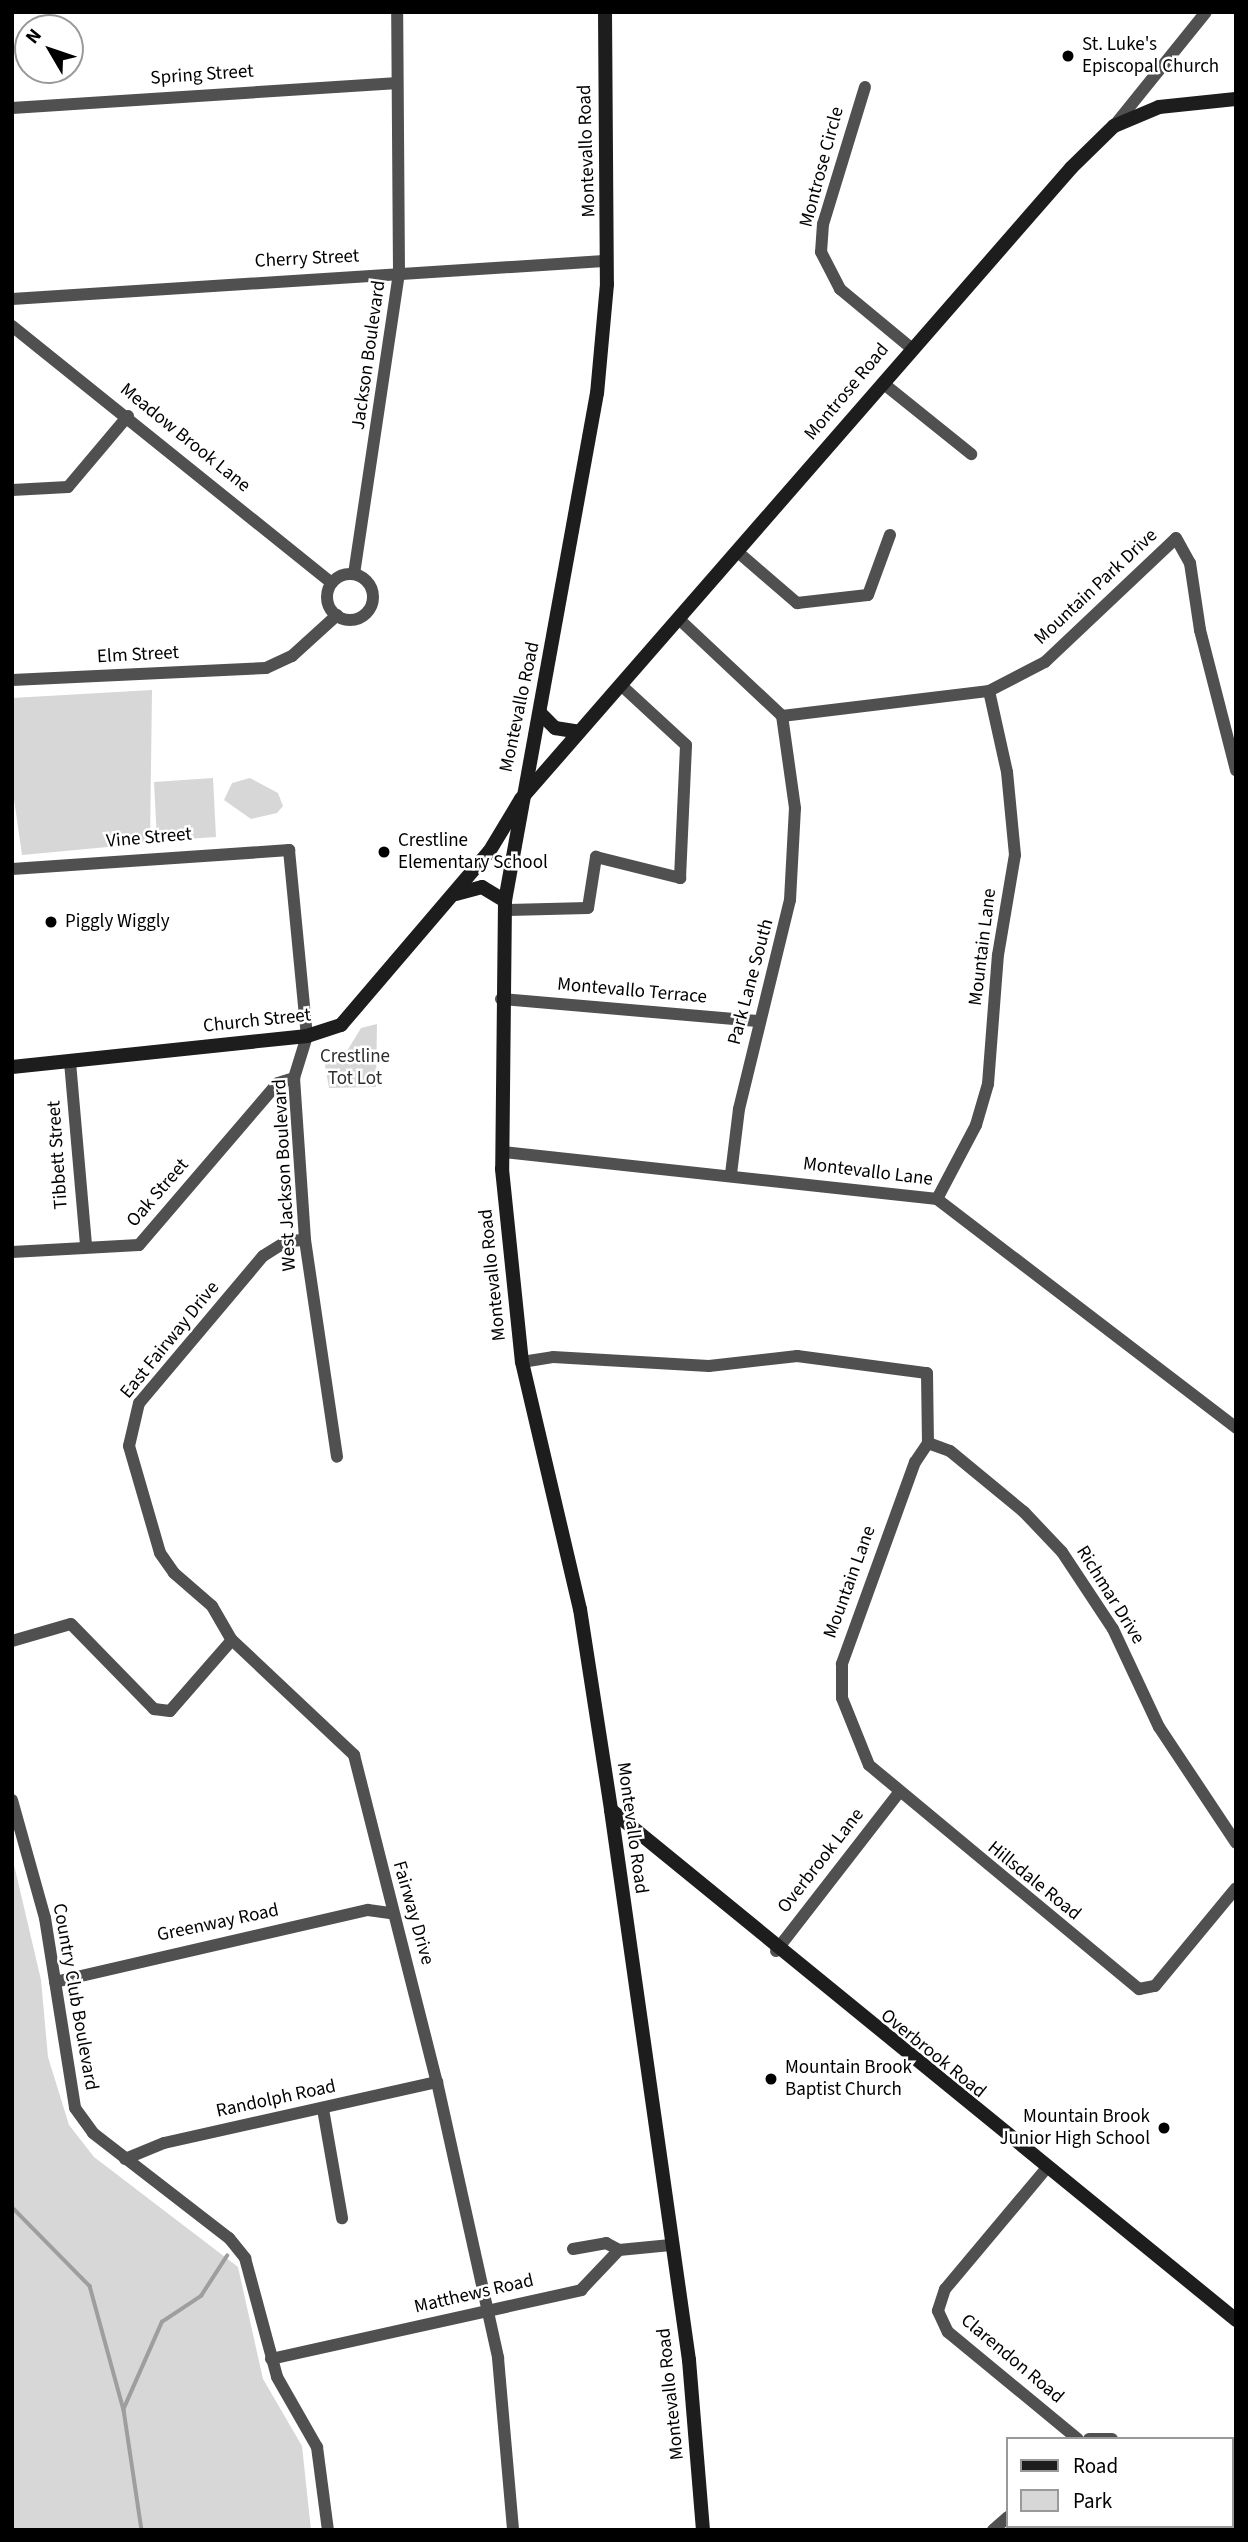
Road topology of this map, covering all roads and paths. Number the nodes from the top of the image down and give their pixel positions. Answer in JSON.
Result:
{"nodes":[{"id":1,"x":397,"y":12,"type":"edge"},
{"id":2,"x":605,"y":12,"type":"edge"},
{"id":3,"x":1206,"y":12,"type":"edge"},
{"id":4,"x":394,"y":83,"type":"junction"},
{"id":5,"x":865,"y":87,"type":"dead end"},
{"id":6,"x":1135,"y":98,"type":"junction"},
{"id":7,"x":1236,"y":99,"type":"edge"},
{"id":8,"x":12,"y":108,"type":"edge"},
{"id":9,"x":1152,"y":109,"type":"junction"},
{"id":10,"x":1114,"y":126,"type":"junction"},
{"id":11,"x":604,"y":261,"type":"junction"},
{"id":12,"x":400,"y":274,"type":"junction"},
{"id":13,"x":12,"y":299,"type":"edge"},
{"id":14,"x":12,"y":326,"type":"edge"},
{"id":15,"x":910,"y":347,"type":"junction"},
{"id":16,"x":884,"y":384,"type":"junction"},
{"id":17,"x":128,"y":416,"type":"junction"},
{"id":18,"x":971,"y":453,"type":"dead end"},
{"id":19,"x":12,"y":490,"type":"edge"},
{"id":20,"x":890,"y":535,"type":"dead end"},
{"id":21,"x":739,"y":552,"type":"junction"},
{"id":22,"x":354,"y":574,"type":"junction"},
{"id":23,"x":332,"y":583,"type":"junction"},
{"id":24,"x":337,"y":615,"type":"junction"},
{"id":25,"x":681,"y":621,"type":"junction"},
{"id":26,"x":12,"y":680,"type":"edge"},
{"id":27,"x":621,"y":685,"type":"junction"},
{"id":28,"x":989,"y":691,"type":"junction"},
{"id":29,"x":541,"y":714,"type":"junction"},
{"id":30,"x":782,"y":716,"type":"junction"},
{"id":31,"x":579,"y":732,"type":"junction"},
{"id":32,"x":1236,"y":770,"type":"edge"},
{"id":33,"x":521,"y":799,"type":"junction"},
{"id":34,"x":289,"y":850,"type":"joint"},
{"id":35,"x":12,"y":869,"type":"edge"},
{"id":36,"x":453,"y":896,"type":"junction"},
{"id":37,"x":504,"y":905,"type":"junction"},
{"id":38,"x":501,"y":999,"type":"junction"},
{"id":39,"x":760,"y":1021,"type":"junction"},
{"id":40,"x":307,"y":1036,"type":"junction"},
{"id":41,"x":70,"y":1062,"type":"junction"},
{"id":42,"x":12,"y":1067,"type":"edge"},
{"id":43,"x":294,"y":1078,"type":"junction"},
{"id":44,"x":504,"y":1152,"type":"junction"},
{"id":45,"x":731,"y":1174,"type":"junction"},
{"id":46,"x":937,"y":1199,"type":"junction"},
{"id":47,"x":305,"y":1240,"type":"junction"},
{"id":48,"x":86,"y":1245,"type":"junction"},
{"id":49,"x":12,"y":1252,"type":"edge"},
{"id":50,"x":522,"y":1362,"type":"junction"},
{"id":51,"x":1236,"y":1428,"type":"edge"},
{"id":52,"x":928,"y":1443,"type":"junction"},
{"id":53,"x":337,"y":1457,"type":"dead end"},
{"id":54,"x":232,"y":1640,"type":"junction"},
{"id":55,"x":12,"y":1641,"type":"edge"},
{"id":56,"x":897,"y":1795,"type":"junction"},
{"id":57,"x":12,"y":1800,"type":"edge"},
{"id":58,"x":611,"y":1810,"type":"junction"},
{"id":59,"x":1236,"y":1843,"type":"edge"},
{"id":60,"x":1236,"y":1888,"type":"edge"},
{"id":61,"x":390,"y":1913,"type":"junction"},
{"id":62,"x":776,"y":1951,"type":"junction"},
{"id":63,"x":55,"y":1982,"type":"junction"},
{"id":64,"x":437,"y":2082,"type":"junction"},
{"id":65,"x":323,"y":2109,"type":"junction"},
{"id":66,"x":125,"y":2159,"type":"junction"},
{"id":67,"x":1045,"y":2170,"type":"junction"},
{"id":68,"x":342,"y":2218,"type":"dead end"},
{"id":69,"x":671,"y":2245,"type":"junction"},
{"id":70,"x":573,"y":2249,"type":"dead end"},
{"id":71,"x":619,"y":2250,"type":"junction"},
{"id":72,"x":486,"y":2310,"type":"junction"},
{"id":73,"x":1236,"y":2320,"type":"edge"},
{"id":74,"x":271,"y":2359,"type":"junction"},
{"id":75,"x":1076,"y":2437,"type":"edge"},
{"id":76,"x":328,"y":2530,"type":"edge"},
{"id":77,"x":513,"y":2530,"type":"edge"},
{"id":78,"x":703,"y":2530,"type":"edge"}],
"edges":[{"from":1,"to":4,"type":"street","name":"Jackson Boulevard"},
{"from":2,"to":11,"type":"main road","name":"Montevallo Road"},
{"from":3,"to":6,"type":"street","name":"Montrose Road"},
{"from":4,"to":8,"type":"street","name":"Spring Street"},
{"from":4,"to":12,"type":"street","name":"Jackson Boulevard"},
{"from":5,"to":15,"type":"street","name":"Montrose Circle"},
{"from":6,"to":9,"type":"street"},
{"from":6,"to":10,"type":"street","name":"Montrose Road"},
{"from":7,"to":9,"type":"main road"},
{"from":9,"to":10,"type":"main road"},
{"from":10,"to":15,"type":"main road","name":"Montrose Road"},
{"from":11,"to":12,"type":"street","name":"Cherry Street"},
{"from":11,"to":29,"type":"main road","name":"Montevallo Road"},
{"from":12,"to":13,"type":"street","name":"Cherry Street"},
{"from":12,"to":22,"type":"street","name":"Jackson Boulevard"},
{"from":14,"to":17,"type":"street","name":"Meadow Brook Lane"},
{"from":15,"to":16,"type":"main road","name":"Montrose Road"},
{"from":16,"to":18,"type":"street"},
{"from":16,"to":21,"type":"main road","name":"Montrose Road"},
{"from":17,"to":19,"type":"street"},
{"from":17,"to":23,"type":"street","name":"Meadow Brook Lane"},
{"from":20,"to":21,"type":"street"},
{"from":21,"to":25,"type":"main road","name":"Montrose Road"},
{"from":22,"to":23,"type":"street"},
{"from":22,"to":24,"type":"street"},
{"from":23,"to":24,"type":"street"},
{"from":24,"to":26,"type":"street","name":"Elm Street"},
{"from":25,"to":27,"type":"main road","name":"Montrose Road"},
{"from":25,"to":30,"type":"street"},
{"from":27,"to":31,"type":"main road","name":"Montrose Road"},
{"from":27,"to":37,"type":"street"},
{"from":28,"to":30,"type":"street","name":"Mountain Park Drive"},
{"from":28,"to":32,"type":"street","name":"Mountain Park Drive"},
{"from":28,"to":46,"type":"street","name":"Mountain Lane"},
{"from":29,"to":31,"type":"main road"},
{"from":29,"to":33,"type":"main road","name":"Montevallo Road"},
{"from":30,"to":39,"type":"street","name":"Park Lane South"},
{"from":31,"to":33,"type":"main road","name":"Montrose Road"},
{"from":33,"to":36,"type":"main road","name":"Church Street"},
{"from":33,"to":37,"type":"main road","name":"Montevallo Road"},
{"from":34,"to":35,"type":"street","name":"Vine Street"},
{"from":34,"to":40,"type":"street","name":"West Jackson Boulevard"},
{"from":36,"to":37,"type":"main road"},
{"from":36,"to":40,"type":"main road","name":"Church Street"},
{"from":37,"to":38,"type":"main road","name":"Montevallo Road"},
{"from":38,"to":39,"type":"street","name":"Montevallo Terrace"},
{"from":38,"to":44,"type":"main road","name":"Montevallo Road"},
{"from":39,"to":45,"type":"street","name":"Park Lane South"},
{"from":40,"to":41,"type":"main road","name":"Church Street"},
{"from":40,"to":43,"type":"street","name":"West Jackson Boulevard"},
{"from":41,"to":42,"type":"main road","name":"Church Street"},
{"from":41,"to":48,"type":"street","name":"Tibbett Street"},
{"from":43,"to":47,"type":"street","name":"West Jackson Boulevard"},
{"from":43,"to":48,"type":"street","name":"Oak Street"},
{"from":44,"to":45,"type":"street","name":"Montevallo Lane"},
{"from":44,"to":50,"type":"main road","name":"Montevallo Road"},
{"from":45,"to":46,"type":"street","name":"Montevallo Lane"},
{"from":46,"to":51,"type":"street","name":"Montevallo Lane"},
{"from":47,"to":53,"type":"street","name":"West Jackson Boulevard"},
{"from":47,"to":54,"type":"street","name":"East Fairway Drive"},
{"from":48,"to":49,"type":"street","name":"Oak Street"},
{"from":50,"to":52,"type":"street","name":"Mountain Lane"},
{"from":50,"to":58,"type":"main road","name":"Montevallo Road"},
{"from":52,"to":56,"type":"street","name":"Mountain Lane"},
{"from":52,"to":59,"type":"street","name":"Richmar Drive"},
{"from":54,"to":55,"type":"street"},
{"from":54,"to":61,"type":"street","name":"Fairway Drive"},
{"from":56,"to":60,"type":"street","name":"Hillsdale Road"},
{"from":56,"to":62,"type":"street","name":"Overbrook Lane"},
{"from":57,"to":63,"type":"street","name":"Country Club Boulevard"},
{"from":58,"to":62,"type":"main road","name":"Overbrook Road"},
{"from":58,"to":69,"type":"main road","name":"Montevallo Road"},
{"from":61,"to":63,"type":"street","name":"Greenway Road"},
{"from":61,"to":64,"type":"street","name":"Fairway Drive"},
{"from":62,"to":67,"type":"main road","name":"Overbrook Road"},
{"from":63,"to":66,"type":"street","name":"Country Club Boulevard"},
{"from":64,"to":65,"type":"street","name":"Randolph Road"},
{"from":64,"to":72,"type":"street","name":"Fairway Drive"},
{"from":65,"to":66,"type":"street","name":"Randolph Road"},
{"from":65,"to":68,"type":"street"},
{"from":66,"to":74,"type":"street","name":"Country Club Boulevard"},
{"from":67,"to":73,"type":"main road","name":"Overbrook Road"},
{"from":67,"to":75,"type":"street","name":"Clarendon Road"},
{"from":69,"to":71,"type":"street"},
{"from":69,"to":78,"type":"main road","name":"Montevallo Road"},
{"from":70,"to":71,"type":"street"},
{"from":71,"to":72,"type":"street","name":"Matthews Road"},
{"from":72,"to":74,"type":"street","name":"Matthews Road"},
{"from":72,"to":77,"type":"street","name":"Fairway Drive"},
{"from":74,"to":76,"type":"street","name":"Country Club Boulevard"}]}
